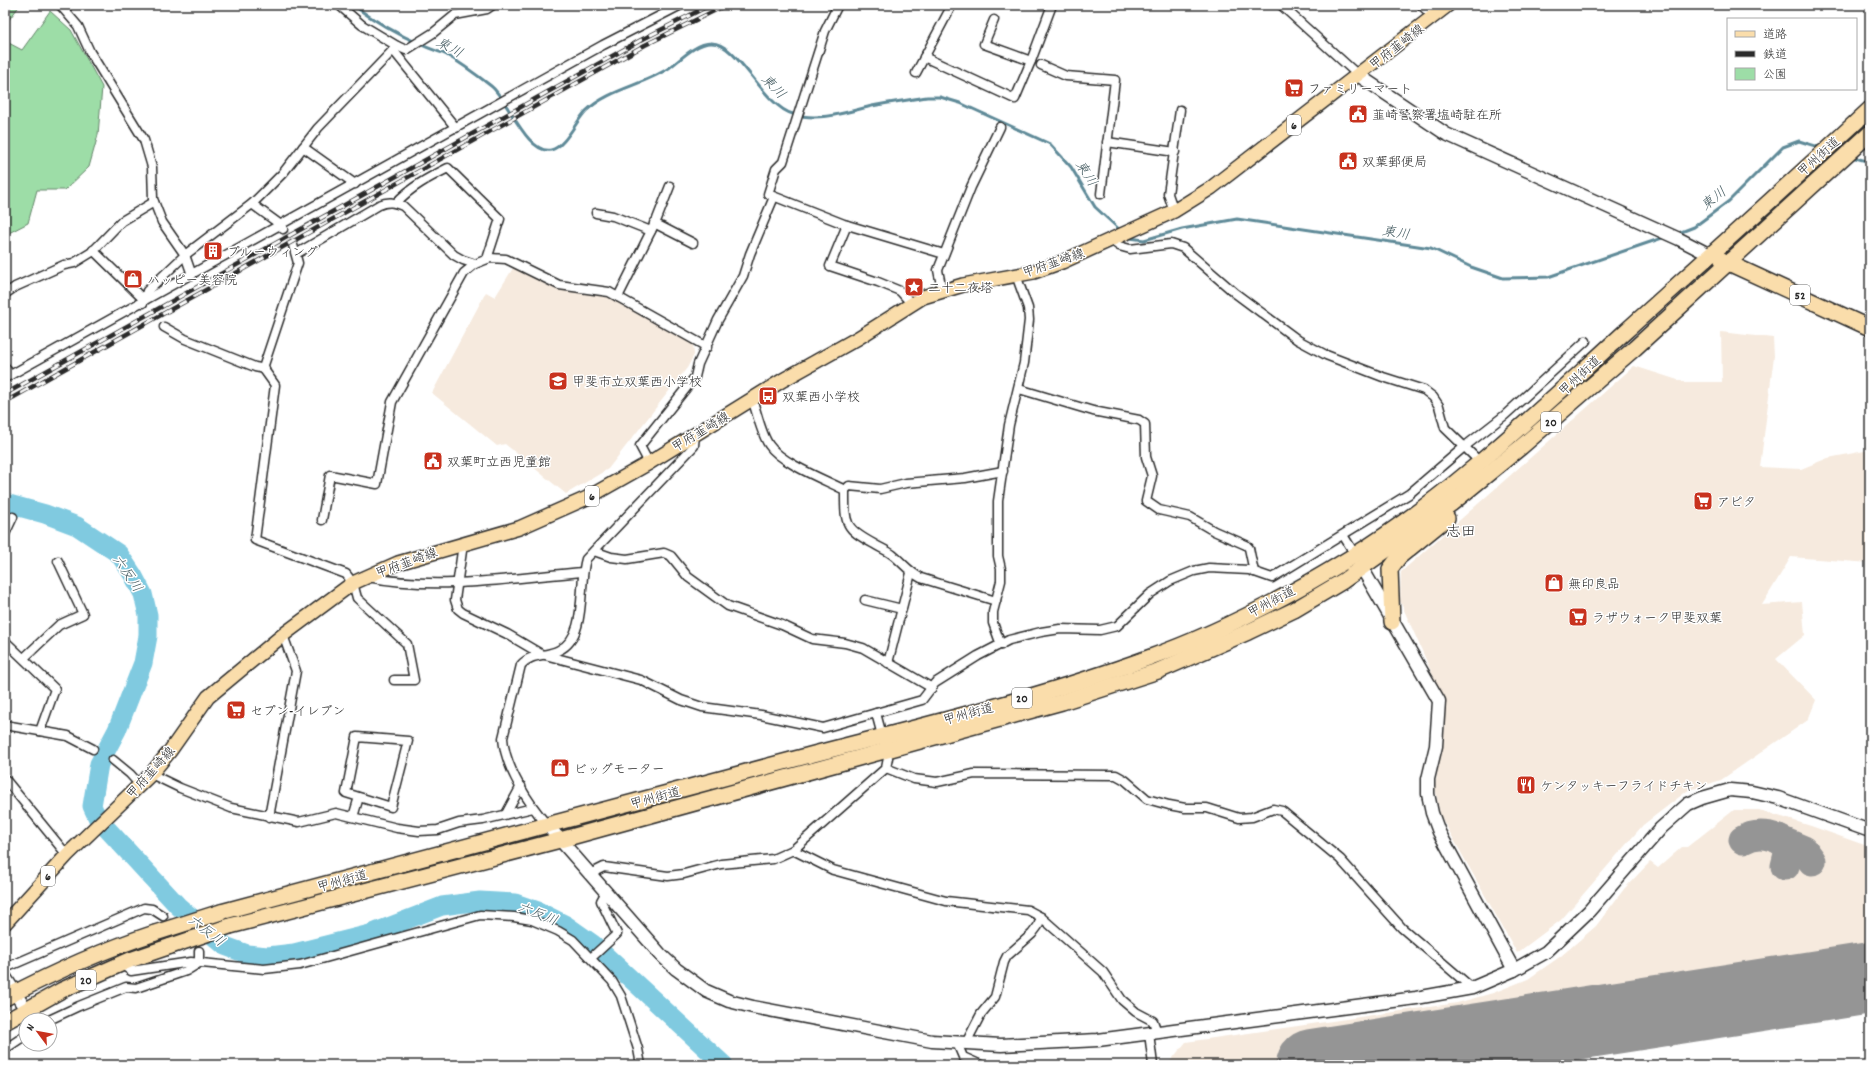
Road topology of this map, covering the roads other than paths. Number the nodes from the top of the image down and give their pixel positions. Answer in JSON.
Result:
{"nodes":[{"id":1,"x":60,"y":5,"type":"edge"},
{"id":2,"x":339,"y":5,"type":"edge"},
{"id":3,"x":493,"y":5,"type":"edge"},
{"id":4,"x":681,"y":5,"type":"edge"},
{"id":5,"x":838,"y":5,"type":"edge"},
{"id":6,"x":952,"y":5,"type":"edge"},
{"id":7,"x":1052,"y":5,"type":"edge"},
{"id":8,"x":1281,"y":5,"type":"edge"},
{"id":9,"x":1421,"y":5,"type":"edge"},
{"id":10,"x":1448,"y":5,"type":"edge"},
{"id":11,"x":1433,"y":16,"type":"junction"},
{"id":12,"x":994,"y":20,"type":"dead end"},
{"id":13,"x":395,"y":48,"type":"junction"},
{"id":14,"x":924,"y":57,"type":"junction"},
{"id":15,"x":1031,"y":61,"type":"junction"},
{"id":16,"x":1041,"y":65,"type":"dead end"},
{"id":17,"x":916,"y":73,"type":"dead end"},
{"id":18,"x":1358,"y":75,"type":"junction"},
{"id":19,"x":1870,"y":109,"type":"edge"},
{"id":20,"x":1180,"y":110,"type":"dead end"},
{"id":21,"x":1000,"y":127,"type":"dead end"},
{"id":22,"x":456,"y":128,"type":"junction"},
{"id":23,"x":1870,"y":133,"type":"edge"},
{"id":24,"x":1107,"y":142,"type":"junction"},
{"id":25,"x":302,"y":147,"type":"junction"},
{"id":26,"x":1175,"y":152,"type":"junction"},
{"id":27,"x":355,"y":184,"type":"junction"},
{"id":28,"x":670,"y":186,"type":"dead end"},
{"id":29,"x":1101,"y":194,"type":"dead end"},
{"id":30,"x":774,"y":197,"type":"junction"},
{"id":31,"x":154,"y":202,"type":"junction"},
{"id":32,"x":396,"y":203,"type":"junction"},
{"id":33,"x":252,"y":204,"type":"junction"},
{"id":34,"x":1174,"y":211,"type":"junction"},
{"id":35,"x":596,"y":213,"type":"dead end"},
{"id":36,"x":847,"y":225,"type":"junction"},
{"id":37,"x":281,"y":227,"type":"junction"},
{"id":38,"x":653,"y":227,"type":"junction"},
{"id":39,"x":1113,"y":238,"type":"junction"},
{"id":40,"x":693,"y":243,"type":"dead end"},
{"id":41,"x":293,"y":245,"type":"tunnel mouth"},
{"id":42,"x":93,"y":250,"type":"junction"},
{"id":43,"x":296,"y":254,"type":"junction"},
{"id":44,"x":944,"y":254,"type":"junction"},
{"id":45,"x":185,"y":255,"type":"junction"},
{"id":46,"x":1710,"y":255,"type":"junction"},
{"id":47,"x":487,"y":260,"type":"junction"},
{"id":48,"x":1730,"y":262,"type":"junction"},
{"id":49,"x":475,"y":264,"type":"junction"},
{"id":50,"x":192,"y":275,"type":"junction"},
{"id":51,"x":1016,"y":275,"type":"junction"},
{"id":52,"x":942,"y":290,"type":"junction"},
{"id":53,"x":5,"y":294,"type":"edge"},
{"id":54,"x":618,"y":297,"type":"junction"},
{"id":55,"x":143,"y":301,"type":"junction"},
{"id":56,"x":911,"y":303,"type":"junction"},
{"id":57,"x":164,"y":327,"type":"dead end"},
{"id":58,"x":1870,"y":328,"type":"edge"},
{"id":59,"x":1586,"y":341,"type":"dead end"},
{"id":60,"x":707,"y":347,"type":"junction"},
{"id":61,"x":5,"y":367,"type":"edge"},
{"id":62,"x":265,"y":369,"type":"junction"},
{"id":63,"x":7,"y":377,"type":"edge"},
{"id":64,"x":1019,"y":389,"type":"junction"},
{"id":65,"x":752,"y":399,"type":"junction"},
{"id":66,"x":695,"y":434,"type":"junction"},
{"id":67,"x":1464,"y":447,"type":"junction"},
{"id":68,"x":1521,"y":447,"type":"junction"},
{"id":69,"x":1480,"y":462,"type":"junction"},
{"id":70,"x":649,"y":463,"type":"junction"},
{"id":71,"x":1003,"y":471,"type":"junction"},
{"id":72,"x":845,"y":490,"type":"junction"},
{"id":73,"x":13,"y":517,"type":"dead end"},
{"id":74,"x":322,"y":520,"type":"dead end"},
{"id":75,"x":5,"y":534,"type":"edge"},
{"id":76,"x":1343,"y":535,"type":"junction"},
{"id":77,"x":464,"y":544,"type":"junction"},
{"id":78,"x":594,"y":551,"type":"junction"},
{"id":79,"x":1355,"y":554,"type":"junction"},
{"id":80,"x":58,"y":561,"type":"dead end"},
{"id":81,"x":1362,"y":568,"type":"junction"},
{"id":82,"x":582,"y":572,"type":"junction"},
{"id":83,"x":1254,"y":572,"type":"junction"},
{"id":84,"x":911,"y":573,"type":"junction"},
{"id":85,"x":366,"y":577,"type":"junction"},
{"id":86,"x":457,"y":582,"type":"junction"},
{"id":87,"x":354,"y":583,"type":"junction"},
{"id":88,"x":865,"y":600,"type":"dead end"},
{"id":89,"x":996,"y":601,"type":"junction"},
{"id":90,"x":902,"y":609,"type":"junction"},
{"id":91,"x":1392,"y":622,"type":"junction"},
{"id":92,"x":284,"y":635,"type":"junction"},
{"id":93,"x":6,"y":642,"type":"dead end"},
{"id":94,"x":1000,"y":645,"type":"junction"},
{"id":95,"x":541,"y":654,"type":"junction"},
{"id":96,"x":24,"y":658,"type":"junction"},
{"id":97,"x":888,"y":663,"type":"junction"},
{"id":98,"x":394,"y":680,"type":"dead end"},
{"id":99,"x":932,"y":688,"type":"junction"},
{"id":100,"x":876,"y":713,"type":"junction"},
{"id":101,"x":5,"y":725,"type":"edge"},
{"id":102,"x":40,"y":731,"type":"junction"},
{"id":103,"x":881,"y":736,"type":"junction"},
{"id":104,"x":94,"y":749,"type":"dead end"},
{"id":105,"x":886,"y":750,"type":"junction"},
{"id":106,"x":112,"y":760,"type":"dead end"},
{"id":107,"x":886,"y":768,"type":"junction"},
{"id":108,"x":151,"y":774,"type":"junction"},
{"id":109,"x":5,"y":779,"type":"edge"},
{"id":110,"x":140,"y":785,"type":"junction"},
{"id":111,"x":521,"y":786,"type":"junction"},
{"id":112,"x":359,"y":797,"type":"junction"},
{"id":113,"x":533,"y":808,"type":"junction"},
{"id":114,"x":506,"y":814,"type":"junction"},
{"id":115,"x":269,"y":817,"type":"junction"},
{"id":116,"x":353,"y":817,"type":"junction"},
{"id":117,"x":548,"y":826,"type":"junction"},
{"id":118,"x":1870,"y":831,"type":"edge"},
{"id":119,"x":560,"y":840,"type":"junction"},
{"id":120,"x":793,"y":850,"type":"junction"},
{"id":121,"x":67,"y":855,"type":"junction"},
{"id":122,"x":590,"y":874,"type":"junction"},
{"id":123,"x":606,"y":892,"type":"junction"},
{"id":124,"x":163,"y":916,"type":"tunnel mouth"},
{"id":125,"x":1041,"y":917,"type":"junction"},
{"id":126,"x":5,"y":923,"type":"edge"},
{"id":127,"x":199,"y":951,"type":"dead end"},
{"id":128,"x":592,"y":957,"type":"junction"},
{"id":129,"x":199,"y":962,"type":"junction"},
{"id":130,"x":5,"y":964,"type":"edge"},
{"id":131,"x":121,"y":964,"type":"junction"},
{"id":132,"x":1514,"y":970,"type":"junction"},
{"id":133,"x":5,"y":977,"type":"edge"},
{"id":134,"x":1472,"y":988,"type":"junction"},
{"id":135,"x":10,"y":995,"type":"edge"},
{"id":136,"x":26,"y":1010,"type":"junction"},
{"id":137,"x":58,"y":1016,"type":"edge"},
{"id":138,"x":5,"y":1022,"type":"edge"},
{"id":139,"x":1153,"y":1033,"type":"junction"},
{"id":140,"x":18,"y":1040,"type":"edge"},
{"id":141,"x":962,"y":1043,"type":"junction"},
{"id":142,"x":5,"y":1049,"type":"edge"},
{"id":143,"x":641,"y":1065,"type":"edge"},
{"id":144,"x":981,"y":1065,"type":"edge"},
{"id":145,"x":1153,"y":1065,"type":"edge"}],
"edges":[{"from":1,"to":31,"type":"street"},
{"from":2,"to":13,"type":"street"},
{"from":3,"to":13,"type":"street"},
{"from":4,"to":22,"type":"street"},
{"from":5,"to":30,"type":"street"},
{"from":6,"to":14,"type":"street"},
{"from":7,"to":15,"type":"street"},
{"from":8,"to":18,"type":"street"},
{"from":9,"to":11,"type":"street"},
{"from":10,"to":11,"type":"main road","name":"甲府韮崎線","number":"6"},
{"from":11,"to":18,"type":"main road","name":"甲府韮崎線","number":"6"},
{"from":12,"to":15,"type":"street"},
{"from":13,"to":22,"type":"street"},
{"from":13,"to":25,"type":"street"},
{"from":14,"to":15,"type":"street"},
{"from":14,"to":17,"type":"street"},
{"from":16,"to":24,"type":"street"},
{"from":18,"to":34,"type":"main road","name":"甲府韮崎線","number":"6"},
{"from":18,"to":46,"type":"street"},
{"from":19,"to":46,"type":"highway","name":"甲州街道","number":"20"},
{"from":20,"to":26,"type":"street"},
{"from":21,"to":44,"type":"street"},
{"from":22,"to":27,"type":"street"},
{"from":23,"to":48,"type":"highway","name":"甲州街道","number":"20"},
{"from":24,"to":26,"type":"street"},
{"from":24,"to":29,"type":"street"},
{"from":25,"to":27,"type":"street"},
{"from":25,"to":33,"type":"street"},
{"from":26,"to":34,"type":"street"},
{"from":27,"to":37,"type":"street"},
{"from":28,"to":38,"type":"street"},
{"from":30,"to":36,"type":"street"},
{"from":30,"to":60,"type":"street"},
{"from":31,"to":42,"type":"street"},
{"from":31,"to":45,"type":"street"},
{"from":32,"to":43,"type":"street"},
{"from":32,"to":47,"type":"street"},
{"from":32,"to":49,"type":"street"},
{"from":33,"to":37,"type":"street"},
{"from":33,"to":45,"type":"street"},
{"from":34,"to":39,"type":"main road","name":"甲府韮崎線","number":"6"},
{"from":35,"to":38,"type":"street"},
{"from":36,"to":44,"type":"street"},
{"from":36,"to":56,"type":"street"},
{"from":37,"to":50,"type":"street"},
{"from":38,"to":40,"type":"street"},
{"from":38,"to":54,"type":"street"},
{"from":39,"to":51,"type":"main road","name":"甲府韮崎線","number":"6"},
{"from":39,"to":67,"type":"street"},
{"from":41,"to":43,"type":"street"},
{"from":42,"to":53,"type":"street"},
{"from":42,"to":55,"type":"street"},
{"from":43,"to":62,"type":"street"},
{"from":44,"to":52,"type":"street"},
{"from":45,"to":50,"type":"street"},
{"from":45,"to":55,"type":"street"},
{"from":46,"to":48,"type":"highway","number":"52"},
{"from":46,"to":69,"type":"highway","name":"甲州街道","number":"20"},
{"from":47,"to":49,"type":"street"},
{"from":47,"to":54,"type":"street"},
{"from":48,"to":58,"type":"highway","number":"52"},
{"from":48,"to":68,"type":"highway","name":"甲州街道","number":"20"},
{"from":49,"to":74,"type":"street"},
{"from":50,"to":55,"type":"street"},
{"from":51,"to":52,"type":"main road","name":"甲府韮崎線","number":"6"},
{"from":51,"to":64,"type":"street"},
{"from":52,"to":56,"type":"main road","name":"甲府韮崎線","number":"6"},
{"from":54,"to":60,"type":"street"},
{"from":55,"to":63,"type":"street"},
{"from":56,"to":65,"type":"main road","name":"甲府韮崎線","number":"6"},
{"from":57,"to":62,"type":"street"},
{"from":59,"to":67,"type":"street"},
{"from":60,"to":70,"type":"street"},
{"from":61,"to":63,"type":"street"},
{"from":62,"to":87,"type":"street"},
{"from":64,"to":71,"type":"street"},
{"from":64,"to":83,"type":"street"},
{"from":65,"to":66,"type":"main road","name":"甲府韮崎線","number":"6"},
{"from":65,"to":72,"type":"street"},
{"from":66,"to":70,"type":"main road","name":"甲府韮崎線","number":"6"},
{"from":66,"to":78,"type":"street"},
{"from":67,"to":69,"type":"street"},
{"from":67,"to":76,"type":"street"},
{"from":68,"to":81,"type":"highway","name":"甲州街道","number":"20"},
{"from":68,"to":91,"type":"highway","number":"20"},
{"from":69,"to":79,"type":"highway","name":"甲州街道","number":"20"},
{"from":70,"to":77,"type":"main road","name":"甲府韮崎線","number":"6"},
{"from":71,"to":72,"type":"street"},
{"from":71,"to":89,"type":"street"},
{"from":72,"to":84,"type":"street"},
{"from":73,"to":75,"type":"street"},
{"from":76,"to":79,"type":"street"},
{"from":76,"to":83,"type":"street"},
{"from":77,"to":85,"type":"main road","name":"甲府韮崎線","number":"6"},
{"from":77,"to":86,"type":"street"},
{"from":78,"to":82,"type":"street"},
{"from":78,"to":97,"type":"street"},
{"from":79,"to":81,"type":"street"},
{"from":79,"to":103,"type":"highway","name":"甲州街道","number":"20"},
{"from":80,"to":96,"type":"street"},
{"from":81,"to":91,"type":"street"},
{"from":81,"to":105,"type":"highway","name":"甲州街道","number":"20"},
{"from":82,"to":86,"type":"street"},
{"from":82,"to":95,"type":"street"},
{"from":83,"to":94,"type":"street"},
{"from":84,"to":89,"type":"street"},
{"from":84,"to":90,"type":"street"},
{"from":85,"to":86,"type":"street"},
{"from":85,"to":87,"type":"main road","name":"甲府韮崎線","number":"6"},
{"from":86,"to":95,"type":"street"},
{"from":87,"to":92,"type":"main road","name":"甲府韮崎線","number":"6"},
{"from":87,"to":98,"type":"street"},
{"from":88,"to":90,"type":"street"},
{"from":89,"to":94,"type":"street"},
{"from":90,"to":97,"type":"street"},
{"from":91,"to":132,"type":"street"},
{"from":92,"to":108,"type":"main road","name":"甲府韮崎線","number":"6"},
{"from":92,"to":115,"type":"street"},
{"from":93,"to":96,"type":"street"},
{"from":94,"to":99,"type":"street"},
{"from":95,"to":100,"type":"street"},
{"from":95,"to":111,"type":"street"},
{"from":96,"to":102,"type":"street"},
{"from":97,"to":99,"type":"street"},
{"from":99,"to":100,"type":"street"},
{"from":100,"to":103,"type":"street"},
{"from":101,"to":102,"type":"street"},
{"from":102,"to":104,"type":"street"},
{"from":103,"to":105,"type":"street"},
{"from":103,"to":117,"type":"highway","name":"甲州街道","number":"20"},
{"from":105,"to":107,"type":"street"},
{"from":105,"to":119,"type":"highway","name":"甲州街道","number":"20"},
{"from":106,"to":110,"type":"street"},
{"from":107,"to":120,"type":"street"},
{"from":107,"to":134,"type":"street"},
{"from":108,"to":110,"type":"main road","name":"甲府韮崎線","number":"6"},
{"from":108,"to":115,"type":"street"},
{"from":109,"to":121,"type":"street"},
{"from":110,"to":121,"type":"main road","name":"甲府韮崎線","number":"6"},
{"from":111,"to":113,"type":"street"},
{"from":111,"to":114,"type":"street"},
{"from":112,"to":112,"type":"street"},
{"from":112,"to":116,"type":"street"},
{"from":113,"to":114,"type":"street"},
{"from":113,"to":117,"type":"street"},
{"from":114,"to":116,"type":"street"},
{"from":115,"to":116,"type":"street"},
{"from":117,"to":119,"type":"street"},
{"from":117,"to":135,"type":"highway","name":"甲州街道","number":"20","bridge":true},
{"from":118,"to":132,"type":"street"},
{"from":119,"to":122,"type":"street"},
{"from":119,"to":131,"type":"highway","name":"甲州街道","number":"20","bridge":true},
{"from":120,"to":122,"type":"street"},
{"from":120,"to":125,"type":"street"},
{"from":121,"to":126,"type":"main road","name":"甲府韮崎線","number":"6"},
{"from":122,"to":123,"type":"street"},
{"from":123,"to":128,"type":"street"},
{"from":123,"to":141,"type":"street"},
{"from":124,"to":130,"type":"street"},
{"from":125,"to":139,"type":"street"},
{"from":125,"to":141,"type":"street"},
{"from":127,"to":129,"type":"street"},
{"from":128,"to":129,"type":"street"},
{"from":128,"to":143,"type":"street"},
{"from":129,"to":131,"type":"street"},
{"from":129,"to":137,"type":"street"},
{"from":131,"to":136,"type":"highway","name":"甲州街道","number":"20"},
{"from":132,"to":134,"type":"street"},
{"from":133,"to":135,"type":"street"},
{"from":134,"to":139,"type":"street"},
{"from":135,"to":136,"type":"street"},
{"from":136,"to":138,"type":"highway","name":"甲州街道","number":"20"},
{"from":139,"to":141,"type":"street"},
{"from":139,"to":145,"type":"street"},
{"from":140,"to":142,"type":"street"},
{"from":141,"to":144,"type":"street"}]}
